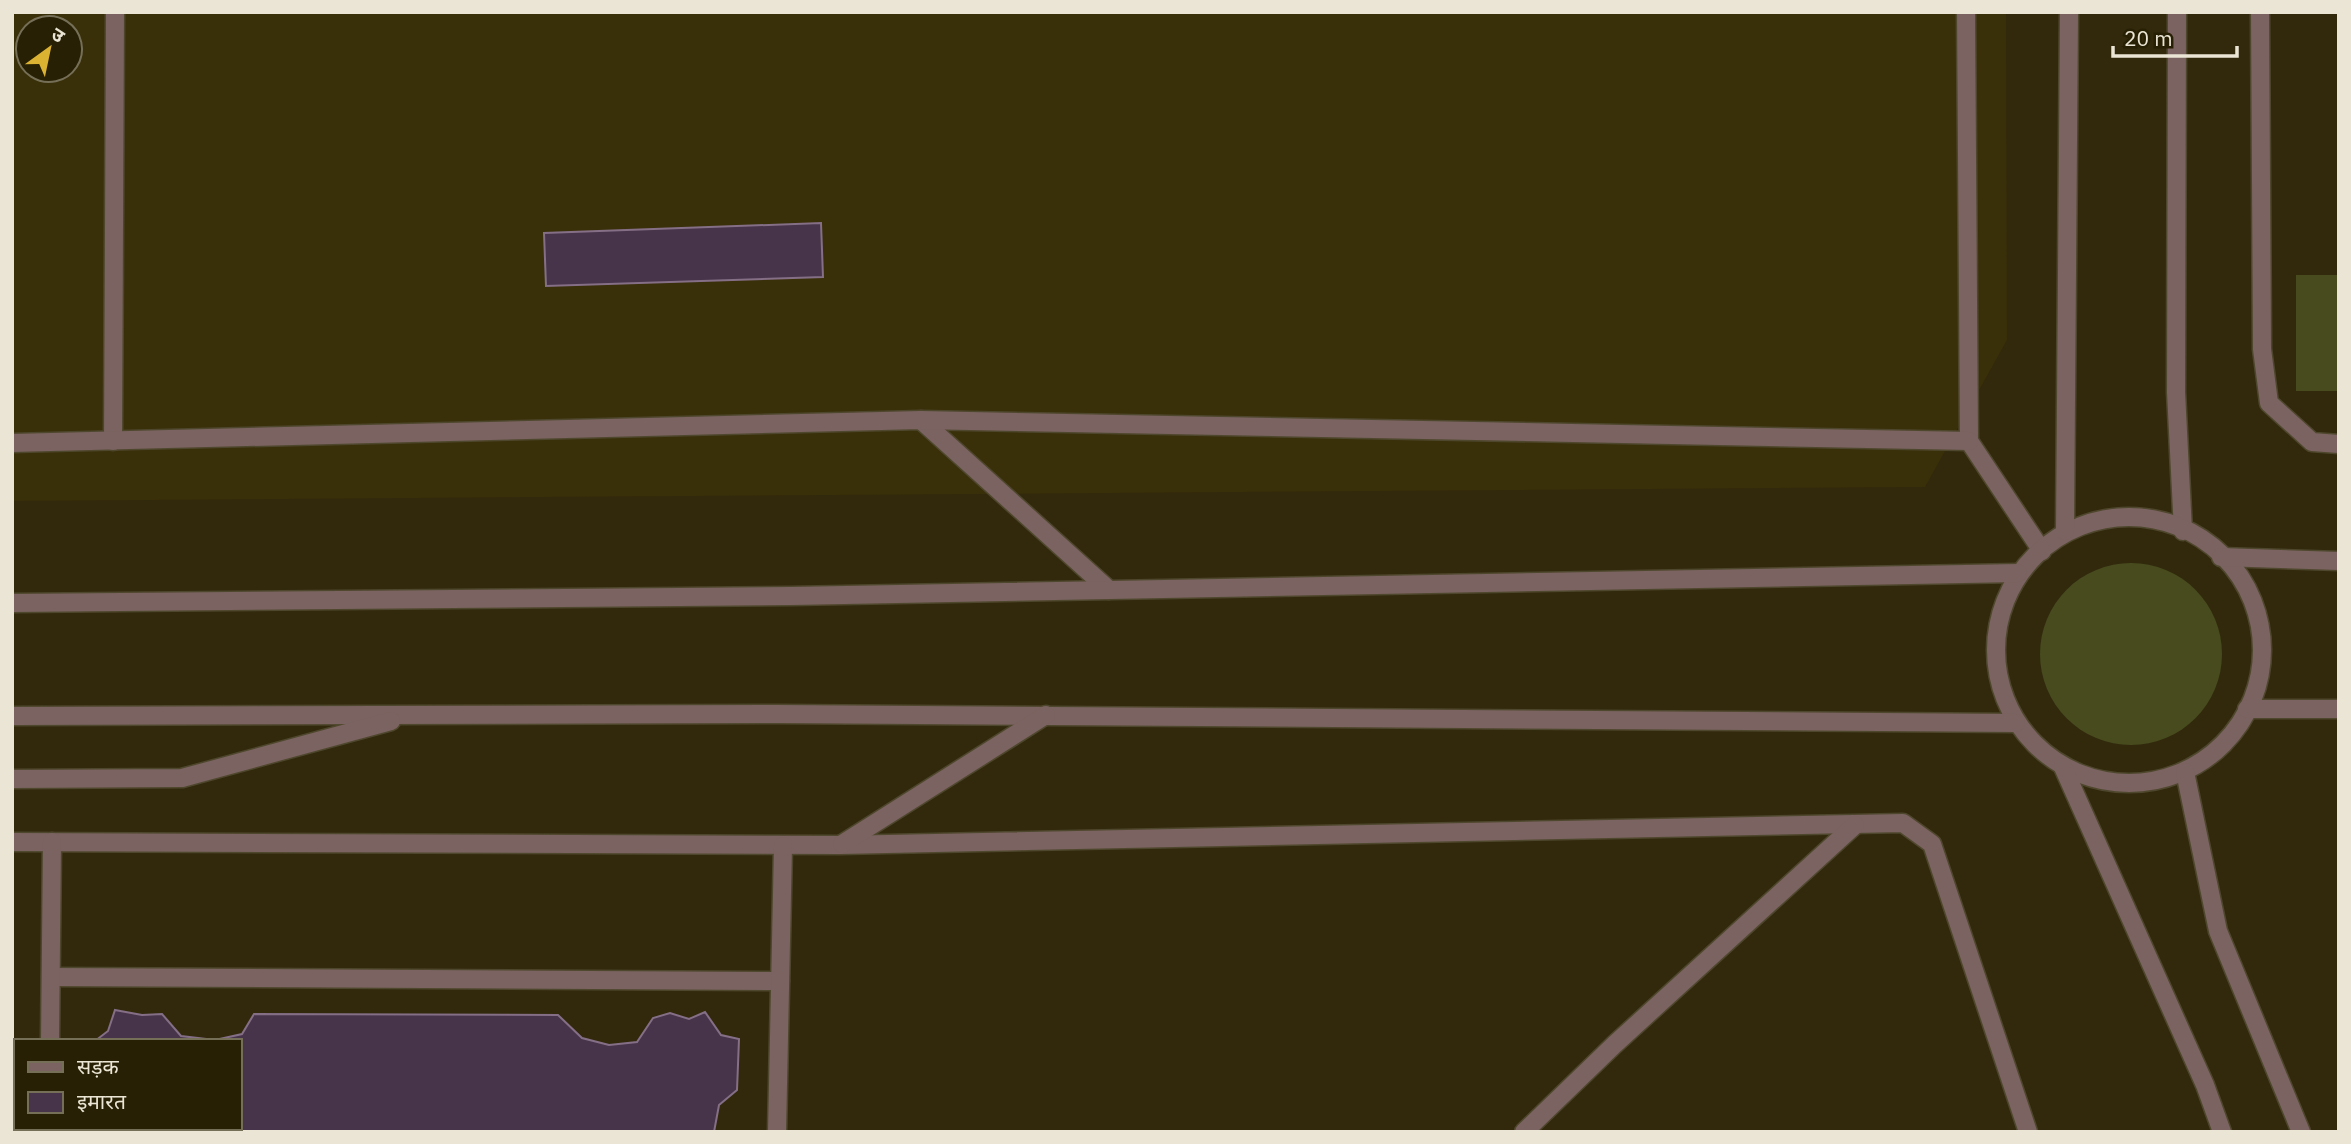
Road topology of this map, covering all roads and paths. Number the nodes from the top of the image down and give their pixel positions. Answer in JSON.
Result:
{"nodes":[{"id":1,"x":115,"y":12,"type":"edge"},
{"id":2,"x":1966,"y":12,"type":"edge"},
{"id":3,"x":2069,"y":12,"type":"edge"},
{"id":4,"x":2177,"y":12,"type":"edge"},
{"id":5,"x":2260,"y":12,"type":"edge"},
{"id":6,"x":921,"y":420,"type":"junction"},
{"id":7,"x":113,"y":441,"type":"junction"},
{"id":8,"x":1969,"y":441,"type":"junction"},
{"id":9,"x":12,"y":443,"type":"edge"},
{"id":10,"x":2339,"y":444,"type":"edge"},
{"id":11,"x":2065,"y":531,"type":"junction"},
{"id":12,"x":2183,"y":531,"type":"junction"},
{"id":13,"x":2042,"y":551,"type":"junction"},
{"id":14,"x":2221,"y":557,"type":"junction"},
{"id":15,"x":2339,"y":561,"type":"edge"},
{"id":16,"x":2018,"y":573,"type":"junction"},
{"id":17,"x":1109,"y":590,"type":"junction"},
{"id":18,"x":12,"y":603,"type":"edge"},
{"id":19,"x":2247,"y":709,"type":"junction"},
{"id":20,"x":2339,"y":709,"type":"edge"},
{"id":21,"x":414,"y":715,"type":"junction"},
{"id":22,"x":1046,"y":715,"type":"junction"},
{"id":23,"x":12,"y":716,"type":"edge"},
{"id":24,"x":2016,"y":723,"type":"junction"},
{"id":25,"x":2063,"y":767,"type":"junction"},
{"id":26,"x":2185,"y":772,"type":"junction"},
{"id":27,"x":12,"y":779,"type":"edge"},
{"id":28,"x":1855,"y":825,"type":"junction"},
{"id":29,"x":12,"y":842,"type":"edge"},
{"id":30,"x":52,"y":842,"type":"junction"},
{"id":31,"x":840,"y":845,"type":"junction"},
{"id":32,"x":783,"y":846,"type":"junction"},
{"id":33,"x":51,"y":977,"type":"junction"},
{"id":34,"x":780,"y":981,"type":"junction"},
{"id":35,"x":50,"y":1039,"type":"edge"},
{"id":36,"x":777,"y":1132,"type":"edge"},
{"id":37,"x":1524,"y":1132,"type":"edge"},
{"id":38,"x":2028,"y":1132,"type":"edge"},
{"id":39,"x":2222,"y":1132,"type":"edge"},
{"id":40,"x":2301,"y":1132,"type":"edge"}],
"edges":[{"from":1,"to":7,"type":"street"},
{"from":2,"to":8,"type":"street"},
{"from":3,"to":11,"type":"street"},
{"from":4,"to":12,"type":"street"},
{"from":5,"to":10,"type":"street"},
{"from":6,"to":7,"type":"street"},
{"from":6,"to":8,"type":"street"},
{"from":6,"to":17,"type":"street"},
{"from":7,"to":9,"type":"street"},
{"from":8,"to":13,"type":"street"},
{"from":11,"to":12,"type":"street"},
{"from":11,"to":13,"type":"street"},
{"from":12,"to":14,"type":"street"},
{"from":13,"to":16,"type":"street"},
{"from":14,"to":15,"type":"street"},
{"from":14,"to":19,"type":"street"},
{"from":16,"to":17,"type":"street"},
{"from":16,"to":24,"type":"street"},
{"from":17,"to":18,"type":"street"},
{"from":19,"to":20,"type":"street"},
{"from":19,"to":26,"type":"street"},
{"from":21,"to":22,"type":"street"},
{"from":21,"to":23,"type":"street"},
{"from":21,"to":27,"type":"street"},
{"from":22,"to":24,"type":"street"},
{"from":22,"to":31,"type":"street"},
{"from":24,"to":25,"type":"street"},
{"from":25,"to":26,"type":"street"},
{"from":25,"to":39,"type":"street"},
{"from":26,"to":40,"type":"street"},
{"from":28,"to":31,"type":"street"},
{"from":28,"to":37,"type":"street"},
{"from":28,"to":38,"type":"street"},
{"from":29,"to":30,"type":"street"},
{"from":30,"to":32,"type":"street"},
{"from":30,"to":33,"type":"street"},
{"from":31,"to":32,"type":"street"},
{"from":32,"to":34,"type":"street"},
{"from":33,"to":34,"type":"street"},
{"from":33,"to":35,"type":"street"},
{"from":34,"to":36,"type":"street"}]}
